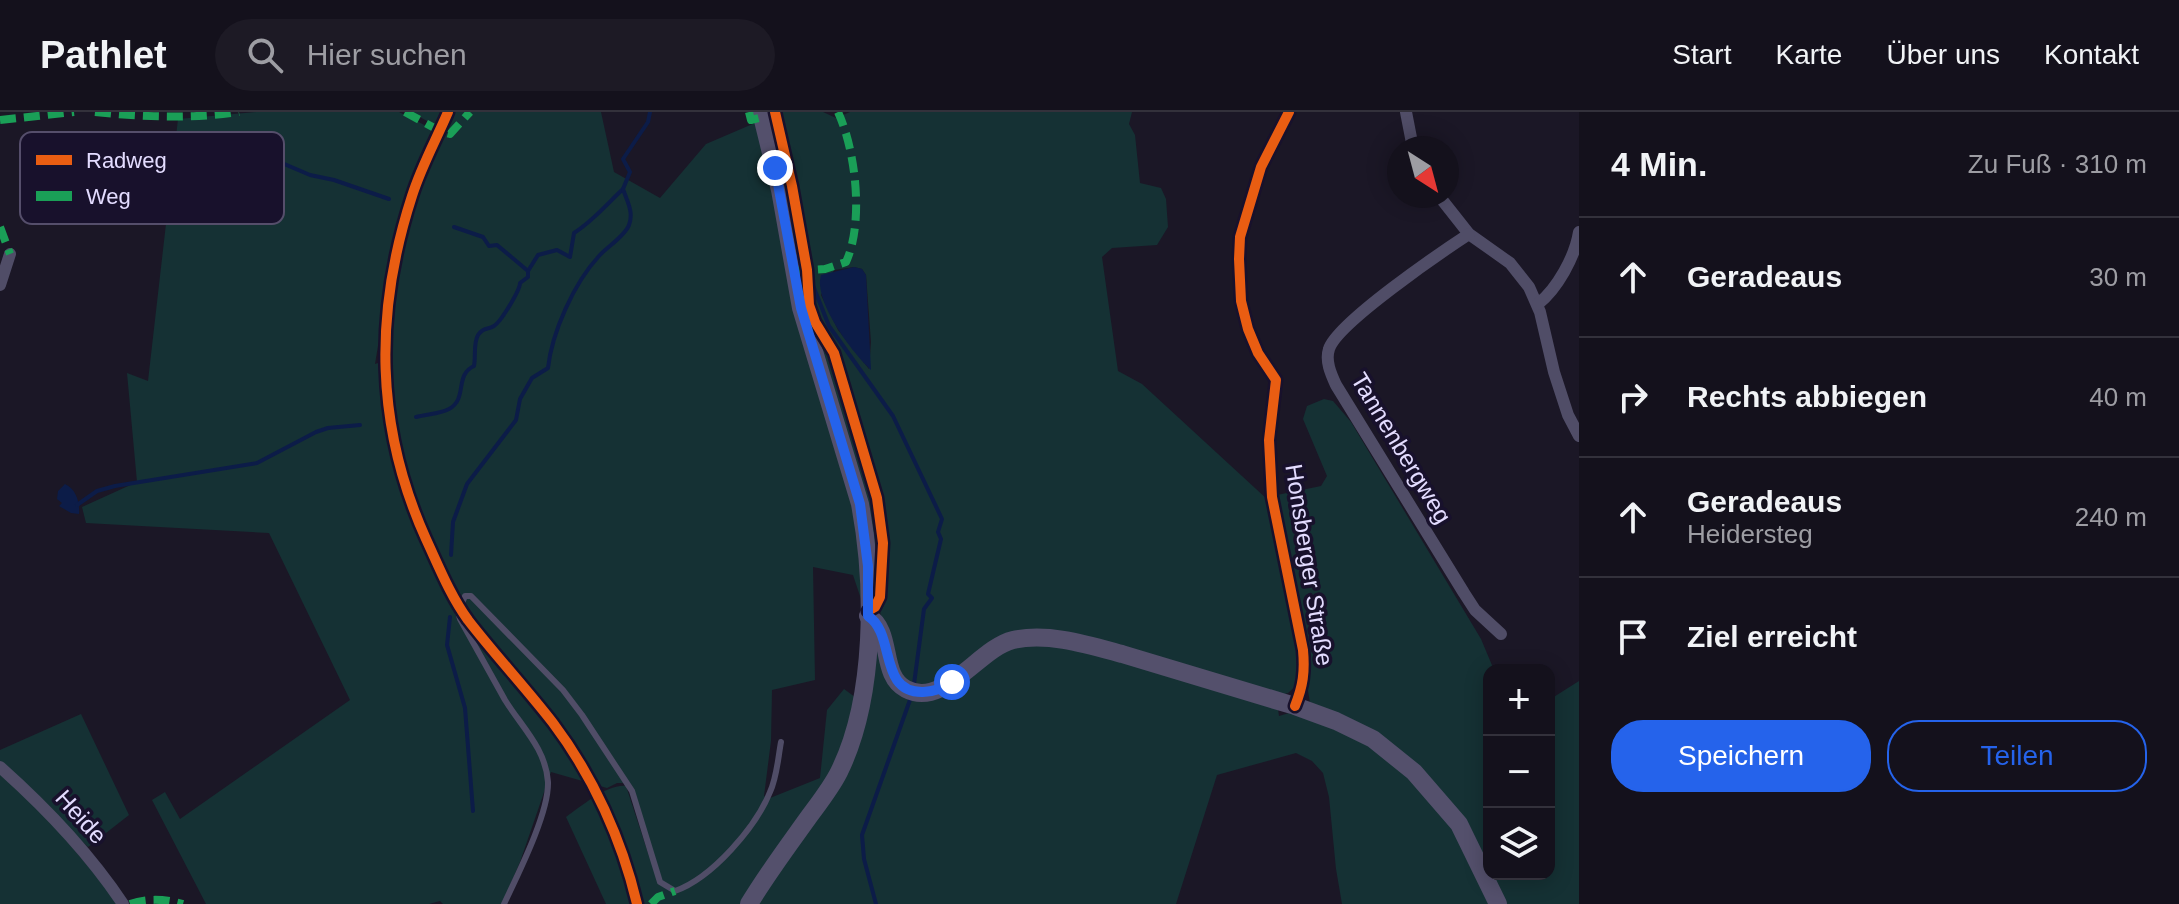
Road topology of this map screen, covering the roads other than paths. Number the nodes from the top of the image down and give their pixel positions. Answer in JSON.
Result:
{"nodes":[{"id":1,"x":761,"y":112,"type":"edge"},
{"id":2,"x":1289,"y":112,"type":"edge"},
{"id":3,"x":1406,"y":112,"type":"edge"},
{"id":4,"x":1411,"y":136,"type":"edge"},
{"id":5,"x":1448,"y":208,"type":"edge"},
{"id":6,"x":1579,"y":232,"type":"edge"},
{"id":7,"x":1469,"y":234,"type":"junction"},
{"id":8,"x":10,"y":254,"type":"dead end"},
{"id":9,"x":0,"y":285,"type":"edge"},
{"id":10,"x":1538,"y":304,"type":"junction"},
{"id":11,"x":1579,"y":436,"type":"edge"},
{"id":12,"x":868,"y":616,"type":"junction"},
{"id":13,"x":1501,"y":634,"type":"dead end"},
{"id":14,"x":1295,"y":706,"type":"junction"},
{"id":15,"x":781,"y":742,"type":"dead end"},
{"id":16,"x":0,"y":767,"type":"edge"},
{"id":17,"x":123,"y":904,"type":"edge"},
{"id":18,"x":504,"y":904,"type":"edge"},
{"id":19,"x":749,"y":904,"type":"edge"},
{"id":20,"x":1498,"y":904,"type":"edge"}],
"edges":[{"from":1,"to":12,"type":"main road"},
{"from":2,"to":14,"type":"street","name":"Honsberger Straße"},
{"from":3,"to":4,"type":"street"},
{"from":5,"to":7,"type":"street"},
{"from":6,"to":10,"type":"street"},
{"from":7,"to":10,"type":"street"},
{"from":7,"to":13,"type":"street","name":"Tannenbergweg"},
{"from":8,"to":9,"type":"street"},
{"from":10,"to":11,"type":"street"},
{"from":12,"to":14,"type":"main road"},
{"from":12,"to":19,"type":"main road"},
{"from":14,"to":20,"type":"main road"},
{"from":15,"to":18,"type":"lane"},
{"from":16,"to":17,"type":"street","name":"Heide"}]}
